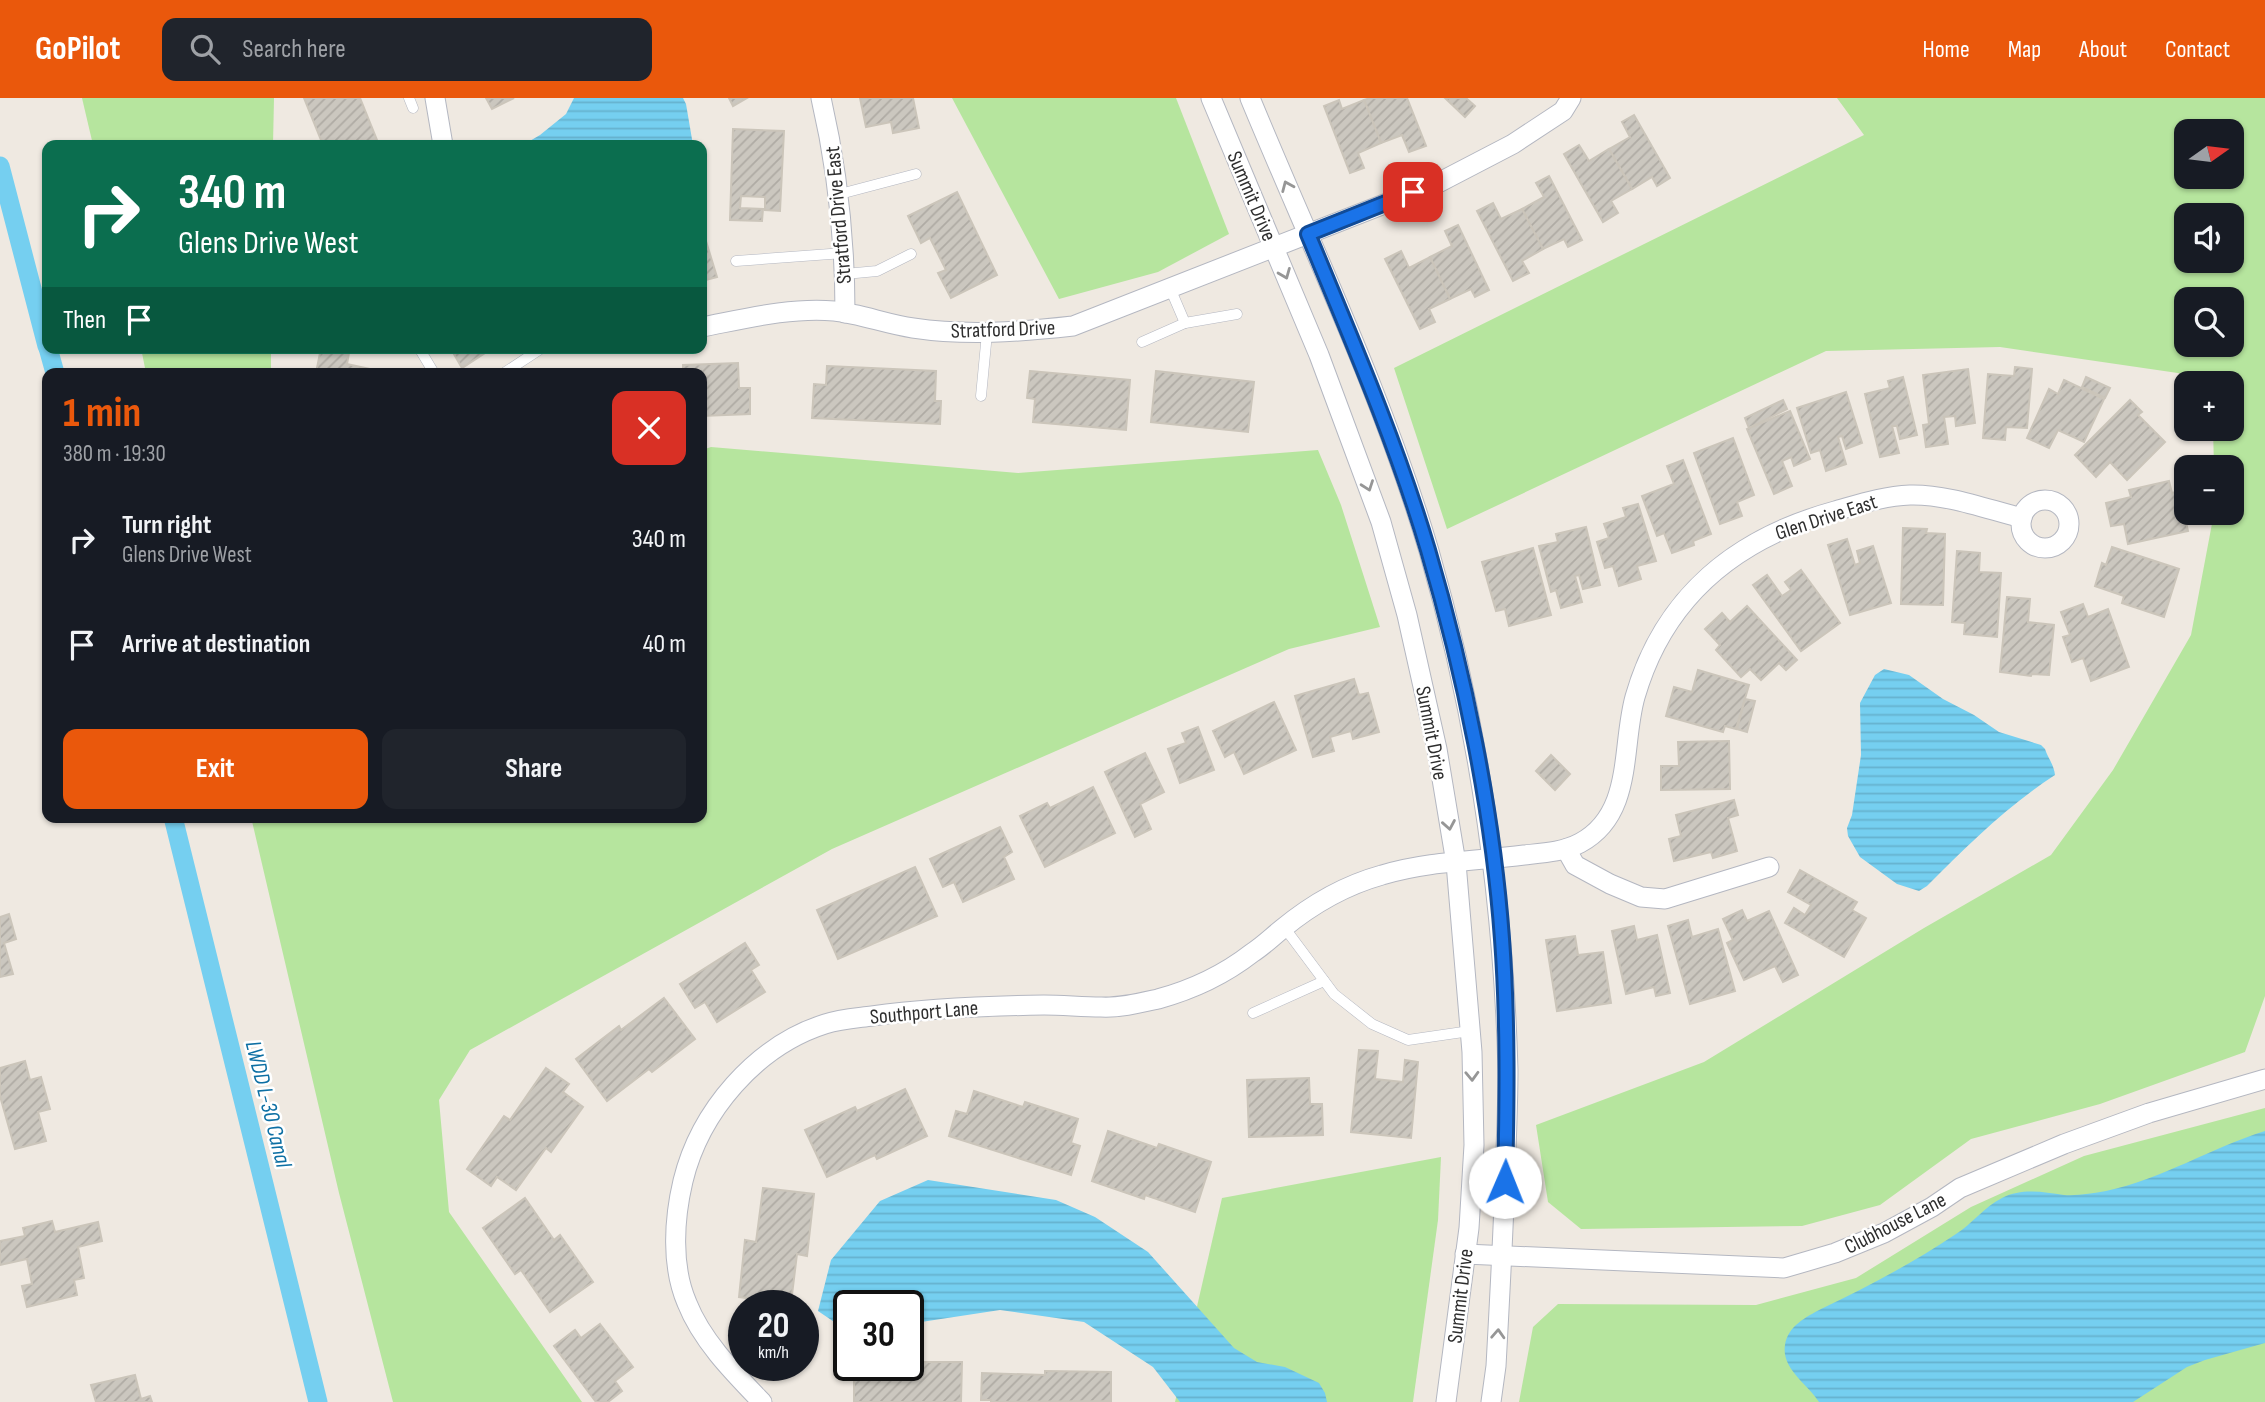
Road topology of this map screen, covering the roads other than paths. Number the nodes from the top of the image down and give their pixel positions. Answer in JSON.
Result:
{"nodes":[{"id":1,"x":435,"y":98,"type":"edge"},
{"id":2,"x":821,"y":98,"type":"edge"},
{"id":3,"x":1211,"y":98,"type":"edge"},
{"id":4,"x":1250,"y":98,"type":"edge"},
{"id":5,"x":1571,"y":98,"type":"edge"},
{"id":6,"x":442,"y":140,"type":"edge"},
{"id":7,"x":916,"y":174,"type":"dead end"},
{"id":8,"x":840,"y":194,"type":"junction"},
{"id":9,"x":1308,"y":234,"type":"junction"},
{"id":10,"x":1274,"y":248,"type":"junction"},
{"id":11,"x":845,"y":253,"type":"junction"},
{"id":12,"x":911,"y":254,"type":"dead end"},
{"id":13,"x":736,"y":261,"type":"dead end"},
{"id":14,"x":845,"y":274,"type":"junction"},
{"id":15,"x":1170,"y":288,"type":"junction"},
{"id":16,"x":845,"y":313,"type":"junction"},
{"id":17,"x":1237,"y":314,"type":"dead end"},
{"id":18,"x":1185,"y":323,"type":"junction"},
{"id":19,"x":707,"y":326,"type":"edge"},
{"id":20,"x":987,"y":333,"type":"junction"},
{"id":21,"x":1142,"y":342,"type":"dead end"},
{"id":22,"x":533,"y":354,"type":"edge"},
{"id":23,"x":512,"y":368,"type":"edge"},
{"id":24,"x":981,"y":396,"type":"dead end"},
{"id":25,"x":2022,"y":518,"type":"dead end"},
{"id":26,"x":1566,"y":849,"type":"junction"},
{"id":27,"x":1494,"y":859,"type":"junction"},
{"id":28,"x":1456,"y":863,"type":"junction"},
{"id":29,"x":1769,"y":867,"type":"dead end"},
{"id":30,"x":1284,"y":927,"type":"junction"},
{"id":31,"x":1324,"y":981,"type":"junction"},
{"id":32,"x":1253,"y":1013,"type":"dead end"},
{"id":33,"x":1470,"y":1031,"type":"junction"},
{"id":34,"x":2265,"y":1079,"type":"edge"},
{"id":35,"x":1465,"y":1254,"type":"junction"},
{"id":36,"x":1501,"y":1256,"type":"junction"},
{"id":37,"x":762,"y":1402,"type":"edge"},
{"id":38,"x":1446,"y":1402,"type":"edge"},
{"id":39,"x":1491,"y":1402,"type":"edge"}],
"edges":[{"from":1,"to":6,"type":"street"},
{"from":2,"to":8,"type":"street","name":"Stratford Drive East"},
{"from":3,"to":10,"type":"street","name":"Summit Drive"},
{"from":9,"to":4,"type":"street","name":"Summit Drive","one_way":true},
{"from":5,"to":9,"type":"street","name":"Stratford Drive"},
{"from":7,"to":8,"type":"lane"},
{"from":8,"to":11,"type":"street","name":"Stratford Drive East"},
{"from":9,"to":10,"type":"street","name":"Stratford Drive"},
{"from":9,"to":27,"type":"street","name":"Summit Drive"},
{"from":10,"to":15,"type":"street","name":"Stratford Drive"},
{"from":10,"to":28,"type":"street","name":"Summit Drive","one_way":true},
{"from":11,"to":13,"type":"lane"},
{"from":11,"to":14,"type":"street","name":"Stratford Drive East"},
{"from":12,"to":14,"type":"lane"},
{"from":14,"to":16,"type":"street","name":"Stratford Drive East"},
{"from":15,"to":18,"type":"lane"},
{"from":15,"to":20,"type":"street","name":"Stratford Drive"},
{"from":16,"to":19,"type":"street","name":"Stratford Drive East"},
{"from":16,"to":20,"type":"street","name":"Stratford Drive"},
{"from":17,"to":18,"type":"lane"},
{"from":18,"to":21,"type":"lane"},
{"from":20,"to":24,"type":"lane"},
{"from":22,"to":23,"type":"lane"},
{"from":25,"to":26,"type":"street","name":"Glen Drive East"},
{"from":26,"to":27,"type":"street","name":"Glen Drive East"},
{"from":26,"to":29,"type":"street"},
{"from":27,"to":28,"type":"street","name":"Glen Drive East"},
{"from":27,"to":36,"type":"street","name":"Summit Drive"},
{"from":28,"to":30,"type":"street","name":"Southport Lane"},
{"from":28,"to":33,"type":"street","name":"Summit Drive"},
{"from":30,"to":31,"type":"lane"},
{"from":30,"to":37,"type":"street","name":"Southport Lane"},
{"from":31,"to":32,"type":"lane"},
{"from":31,"to":33,"type":"lane"},
{"from":33,"to":35,"type":"street","name":"Summit Drive","one_way":true},
{"from":34,"to":36,"type":"street","name":"Clubhouse Lane"},
{"from":35,"to":36,"type":"street","name":"Clubhouse Lane"},
{"from":35,"to":38,"type":"street","name":"Summit Drive"},
{"from":39,"to":36,"type":"street","name":"Summit Drive","one_way":true}]}
